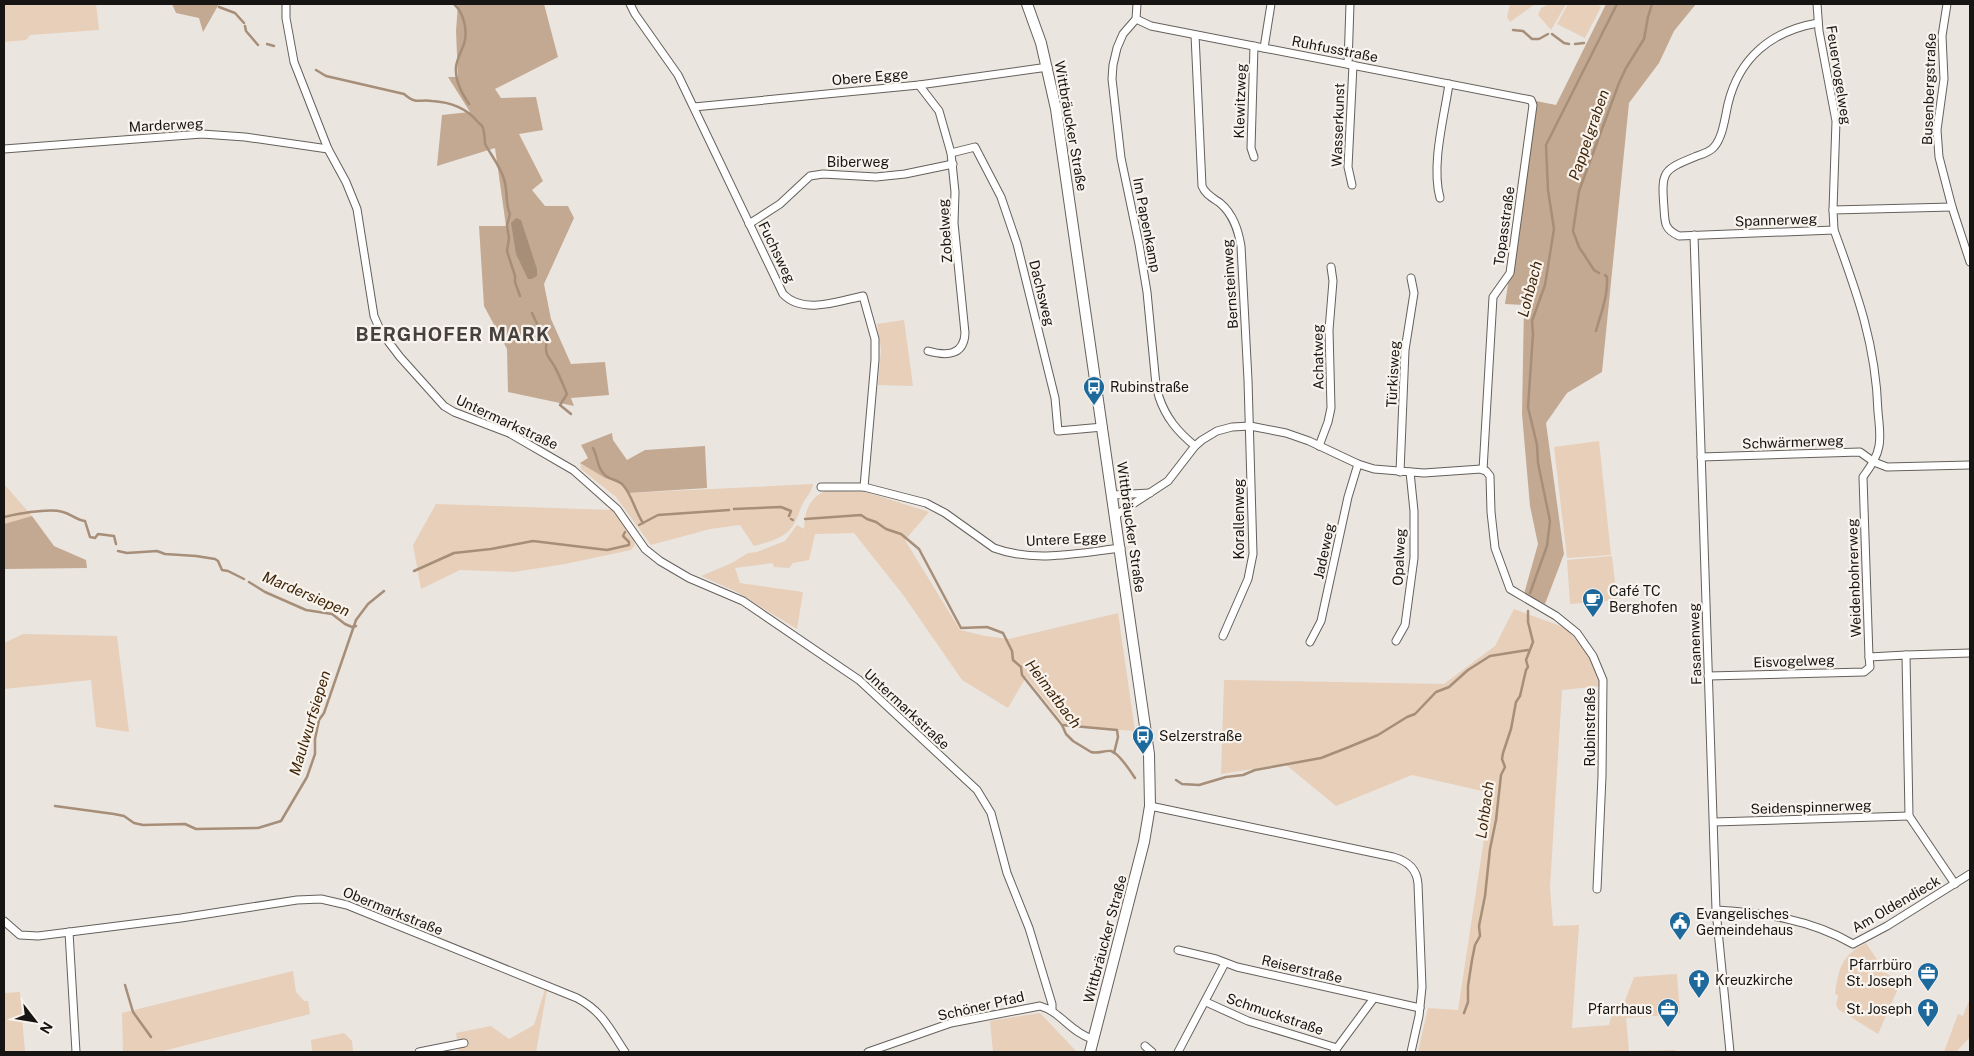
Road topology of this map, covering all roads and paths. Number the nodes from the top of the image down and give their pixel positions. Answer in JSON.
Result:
{"nodes":[{"id":1,"x":286,"y":4,"type":"edge"},
{"id":2,"x":630,"y":4,"type":"edge"},
{"id":3,"x":1027,"y":4,"type":"edge"},
{"id":4,"x":1137,"y":4,"type":"edge"},
{"id":5,"x":1271,"y":4,"type":"edge"},
{"id":6,"x":1350,"y":4,"type":"edge"},
{"id":7,"x":1818,"y":4,"type":"edge"},
{"id":8,"x":1947,"y":4,"type":"edge"},
{"id":9,"x":1136,"y":19,"type":"junction"},
{"id":10,"x":1818,"y":23,"type":"junction"},
{"id":11,"x":1195,"y":35,"type":"junction"},
{"id":12,"x":1254,"y":46,"type":"junction"},
{"id":13,"x":1264,"y":48,"type":"junction"},
{"id":14,"x":1351,"y":65,"type":"junction"},
{"id":15,"x":1048,"y":67,"type":"junction"},
{"id":16,"x":1449,"y":84,"type":"junction"},
{"id":17,"x":919,"y":85,"type":"junction"},
{"id":18,"x":1531,"y":100,"type":"joint"},
{"id":19,"x":694,"y":107,"type":"junction"},
{"id":20,"x":4,"y":148,"type":"edge"},
{"id":21,"x":328,"y":149,"type":"junction"},
{"id":22,"x":950,"y":153,"type":"junction"},
{"id":23,"x":1254,"y":157,"type":"dead end"},
{"id":24,"x":953,"y":164,"type":"junction"},
{"id":25,"x":1352,"y":185,"type":"dead end"},
{"id":26,"x":1440,"y":198,"type":"dead end"},
{"id":27,"x":1952,"y":207,"type":"junction"},
{"id":28,"x":1834,"y":210,"type":"junction"},
{"id":29,"x":749,"y":224,"type":"junction"},
{"id":30,"x":1834,"y":230,"type":"junction"},
{"id":31,"x":1694,"y":235,"type":"junction"},
{"id":32,"x":1970,"y":262,"type":"edge"},
{"id":33,"x":1331,"y":267,"type":"dead end"},
{"id":34,"x":1410,"y":278,"type":"dead end"},
{"id":35,"x":928,"y":351,"type":"dead end"},
{"id":36,"x":1250,"y":426,"type":"junction"},
{"id":37,"x":1103,"y":427,"type":"junction"},
{"id":38,"x":1194,"y":446,"type":"junction"},
{"id":39,"x":1319,"y":446,"type":"junction"},
{"id":40,"x":1701,"y":457,"type":"junction"},
{"id":41,"x":1874,"y":462,"type":"junction"},
{"id":42,"x":1358,"y":464,"type":"junction"},
{"id":43,"x":1970,"y":465,"type":"edge"},
{"id":44,"x":1484,"y":470,"type":"junction"},
{"id":45,"x":1400,"y":472,"type":"junction"},
{"id":46,"x":1410,"y":472,"type":"junction"},
{"id":47,"x":864,"y":486,"type":"junction"},
{"id":48,"x":820,"y":487,"type":"dead end"},
{"id":49,"x":1153,"y":492,"type":"junction"},
{"id":50,"x":1113,"y":495,"type":"junction"},
{"id":51,"x":1116,"y":515,"type":"junction"},
{"id":52,"x":1120,"y":548,"type":"junction"},
{"id":53,"x":1223,"y":636,"type":"dead end"},
{"id":54,"x":1396,"y":641,"type":"dead end"},
{"id":55,"x":1310,"y":642,"type":"dead end"},
{"id":56,"x":1970,"y":653,"type":"edge"},
{"id":57,"x":1906,"y":655,"type":"junction"},
{"id":58,"x":1870,"y":657,"type":"junction"},
{"id":59,"x":1708,"y":676,"type":"junction"},
{"id":60,"x":1150,"y":806,"type":"junction"},
{"id":61,"x":1909,"y":816,"type":"junction"},
{"id":62,"x":1714,"y":822,"type":"junction"},
{"id":63,"x":1970,"y":874,"type":"edge"},
{"id":64,"x":1955,"y":884,"type":"junction"},
{"id":65,"x":1597,"y":889,"type":"dead end"},
{"id":66,"x":1716,"y":910,"type":"junction"},
{"id":67,"x":4,"y":921,"type":"edge"},
{"id":68,"x":69,"y":932,"type":"junction"},
{"id":69,"x":1178,"y":950,"type":"dead end"},
{"id":70,"x":1225,"y":962,"type":"junction"},
{"id":71,"x":1374,"y":998,"type":"junction"},
{"id":72,"x":1206,"y":1002,"type":"junction"},
{"id":73,"x":1420,"y":1008,"type":"junction"},
{"id":74,"x":1052,"y":1010,"type":"junction"},
{"id":75,"x":1092,"y":1039,"type":"junction"},
{"id":76,"x":464,"y":1043,"type":"dead end"},
{"id":77,"x":1145,"y":1046,"type":"dead end"},
{"id":78,"x":1336,"y":1050,"type":"edge"},
{"id":79,"x":76,"y":1052,"type":"edge"},
{"id":80,"x":418,"y":1052,"type":"edge"},
{"id":81,"x":625,"y":1052,"type":"edge"},
{"id":82,"x":868,"y":1052,"type":"edge"},
{"id":83,"x":1090,"y":1052,"type":"edge"},
{"id":84,"x":1152,"y":1052,"type":"edge"},
{"id":85,"x":1178,"y":1052,"type":"edge"},
{"id":86,"x":1411,"y":1052,"type":"edge"},
{"id":87,"x":1730,"y":1052,"type":"edge"}],
"edges":[{"from":1,"to":21,"type":"street","name":"Untermarkstraße"},
{"from":2,"to":19,"type":"street","name":"Fuchsweg"},
{"from":3,"to":15,"type":"main road","name":"Wittbräucker Straße"},
{"from":4,"to":9,"type":"street"},
{"from":5,"to":13,"type":"street"},
{"from":6,"to":14,"type":"street","name":"Wasserkunst"},
{"from":7,"to":10,"type":"street","name":"Feuervogelweg"},
{"from":8,"to":27,"type":"street","name":"Busenbergstraße"},
{"from":9,"to":11,"type":"street","name":"Ruhfusstraße"},
{"from":9,"to":38,"type":"street","name":"Im Papenkamp"},
{"from":10,"to":28,"type":"street","name":"Feuervogelweg"},
{"from":10,"to":31,"type":"street","name":"Spannerweg"},
{"from":11,"to":12,"type":"street","name":"Ruhfusstraße"},
{"from":11,"to":36,"type":"street","name":"Bernsteinweg"},
{"from":12,"to":13,"type":"street","name":"Ruhfusstraße"},
{"from":12,"to":23,"type":"street","name":"Klewitzweg"},
{"from":13,"to":14,"type":"street","name":"Ruhfusstraße"},
{"from":14,"to":16,"type":"street","name":"Ruhfusstraße"},
{"from":14,"to":25,"type":"street","name":"Wasserkunst"},
{"from":15,"to":17,"type":"street","name":"Obere Egge"},
{"from":15,"to":37,"type":"main road","name":"Wittbräucker Straße"},
{"from":16,"to":18,"type":"street","name":"Ruhfusstraße"},
{"from":16,"to":26,"type":"street"},
{"from":17,"to":19,"type":"street","name":"Obere Egge"},
{"from":17,"to":22,"type":"street","name":"Zobelweg"},
{"from":18,"to":44,"type":"street","name":"Topasstraße"},
{"from":19,"to":29,"type":"street","name":"Fuchsweg"},
{"from":20,"to":21,"type":"street","name":"Marderweg"},
{"from":21,"to":74,"type":"street","name":"Untermarkstraße"},
{"from":22,"to":24,"type":"street","name":"Zobelweg"},
{"from":22,"to":37,"type":"street","name":"Dachsweg"},
{"from":24,"to":29,"type":"street","name":"Biberweg"},
{"from":24,"to":35,"type":"street","name":"Zobelweg"},
{"from":27,"to":28,"type":"street","name":"Spannerweg"},
{"from":27,"to":32,"type":"street","name":"Busenbergstraße"},
{"from":28,"to":30,"type":"street","name":"Spannerweg"},
{"from":29,"to":47,"type":"street","name":"Fuchsweg"},
{"from":30,"to":31,"type":"street","name":"Spannerweg"},
{"from":30,"to":41,"type":"street","name":"Weidenbohrerweg"},
{"from":31,"to":40,"type":"street","name":"Fasanenweg"},
{"from":33,"to":39,"type":"street","name":"Achatweg"},
{"from":34,"to":45,"type":"street","name":"Türkisweg"},
{"from":36,"to":38,"type":"street"},
{"from":36,"to":39,"type":"street"},
{"from":36,"to":53,"type":"street","name":"Korallenweg"},
{"from":37,"to":50,"type":"main road","name":"Wittbräucker Straße"},
{"from":38,"to":49,"type":"street"},
{"from":39,"to":42,"type":"street"},
{"from":40,"to":41,"type":"street","name":"Schwärmerweg"},
{"from":40,"to":59,"type":"street","name":"Fasanenweg"},
{"from":41,"to":43,"type":"street","name":"Schwärmerweg"},
{"from":41,"to":58,"type":"street","name":"Weidenbohrerweg"},
{"from":42,"to":45,"type":"street"},
{"from":42,"to":55,"type":"street","name":"Jadeweg"},
{"from":44,"to":46,"type":"street"},
{"from":44,"to":65,"type":"street","name":"Rubinstraße"},
{"from":45,"to":46,"type":"street"},
{"from":46,"to":54,"type":"street","name":"Opalweg"},
{"from":47,"to":48,"type":"street","name":"Untere Egge"},
{"from":47,"to":52,"type":"street","name":"Untere Egge"},
{"from":49,"to":50,"type":"street"},
{"from":49,"to":51,"type":"street"},
{"from":50,"to":51,"type":"main road","name":"Wittbräucker Straße"},
{"from":51,"to":52,"type":"main road","name":"Wittbräucker Straße"},
{"from":52,"to":60,"type":"main road","name":"Wittbräucker Straße"},
{"from":56,"to":57,"type":"street"},
{"from":57,"to":58,"type":"street","name":"Weidenbohrerweg"},
{"from":57,"to":61,"type":"street"},
{"from":58,"to":59,"type":"street","name":"Eisvogelweg"},
{"from":59,"to":62,"type":"street","name":"Fasanenweg"},
{"from":60,"to":73,"type":"street"},
{"from":60,"to":75,"type":"main road","name":"Wittbräucker Straße"},
{"from":61,"to":62,"type":"street","name":"Seidenspinnerweg"},
{"from":61,"to":64,"type":"street"},
{"from":62,"to":66,"type":"street","name":"Fasanenweg"},
{"from":63,"to":64,"type":"street","name":"Am Oldendieck"},
{"from":64,"to":66,"type":"street","name":"Am Oldendieck"},
{"from":66,"to":87,"type":"street","name":"Fasanenweg"},
{"from":67,"to":68,"type":"street","name":"Obermarkstraße"},
{"from":68,"to":79,"type":"street"},
{"from":68,"to":81,"type":"street","name":"Obermarkstraße"},
{"from":69,"to":70,"type":"street","name":"Reiserstraße"},
{"from":70,"to":71,"type":"street","name":"Reiserstraße"},
{"from":70,"to":72,"type":"street"},
{"from":71,"to":73,"type":"street","name":"Reiserstraße"},
{"from":71,"to":78,"type":"street"},
{"from":72,"to":78,"type":"street","name":"Schmuckstraße"},
{"from":72,"to":85,"type":"street"},
{"from":73,"to":86,"type":"street"},
{"from":74,"to":75,"type":"street"},
{"from":74,"to":82,"type":"street","name":"Schöner Pfad"},
{"from":75,"to":83,"type":"main road","name":"Wittbräucker Straße"},
{"from":76,"to":80,"type":"street"},
{"from":77,"to":84,"type":"street"}]}
